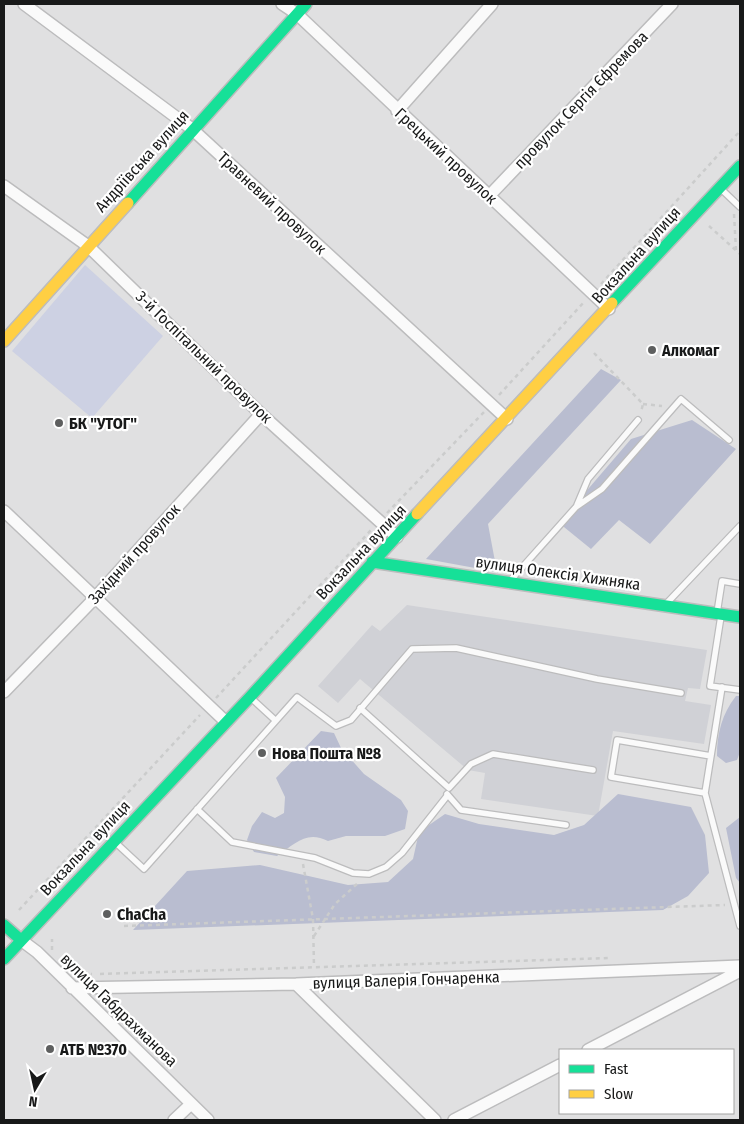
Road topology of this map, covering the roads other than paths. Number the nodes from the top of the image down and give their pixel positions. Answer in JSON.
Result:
{"nodes":[{"id":1,"x":24,"y":4,"type":"edge"},
{"id":2,"x":282,"y":4,"type":"edge"},
{"id":3,"x":306,"y":4,"type":"edge"},
{"id":4,"x":492,"y":4,"type":"edge"},
{"id":5,"x":672,"y":4,"type":"edge"},
{"id":6,"x":297,"y":14,"type":"junction"},
{"id":7,"x":397,"y":111,"type":"junction"},
{"id":8,"x":192,"y":129,"type":"junction"},
{"id":9,"x":740,"y":166,"type":"edge"},
{"id":10,"x":4,"y":186,"type":"edge"},
{"id":11,"x":720,"y":188,"type":"junction"},
{"id":12,"x":489,"y":196,"type":"junction"},
{"id":13,"x":740,"y":207,"type":"edge"},
{"id":14,"x":88,"y":246,"type":"junction"},
{"id":15,"x":609,"y":309,"type":"junction"},
{"id":16,"x":4,"y":341,"type":"edge"},
{"id":17,"x":262,"y":414,"type":"junction"},
{"id":18,"x":507,"y":419,"type":"junction"},
{"id":19,"x":638,"y":420,"type":"road end"},
{"id":20,"x":729,"y":440,"type":"dead end"},
{"id":21,"x":576,"y":507,"type":"junction"},
{"id":22,"x":4,"y":511,"type":"edge"},
{"id":23,"x":740,"y":526,"type":"edge"},
{"id":24,"x":397,"y":537,"type":"junction"},
{"id":25,"x":372,"y":562,"type":"junction"},
{"id":26,"x":508,"y":582,"type":"junction"},
{"id":27,"x":740,"y":584,"type":"edge"},
{"id":28,"x":94,"y":599,"type":"junction"},
{"id":29,"x":665,"y":606,"type":"junction"},
{"id":30,"x":719,"y":614,"type":"junction"},
{"id":31,"x":740,"y":617,"type":"edge"},
{"id":32,"x":722,"y":687,"type":"junction"},
{"id":33,"x":740,"y":690,"type":"edge"},
{"id":34,"x":4,"y":692,"type":"edge"},
{"id":35,"x":682,"y":693,"type":"dead end"},
{"id":36,"x":250,"y":697,"type":"junction"},
{"id":37,"x":360,"y":708,"type":"junction"},
{"id":38,"x":275,"y":720,"type":"junction"},
{"id":39,"x":226,"y":722,"type":"junction"},
{"id":40,"x":711,"y":756,"type":"junction"},
{"id":41,"x":593,"y":770,"type":"dead end"},
{"id":42,"x":449,"y":788,"type":"junction"},
{"id":43,"x":705,"y":792,"type":"junction"},
{"id":44,"x":447,"y":796,"type":"junction"},
{"id":45,"x":197,"y":809,"type":"junction"},
{"id":46,"x":566,"y":825,"type":"dead end"},
{"id":47,"x":114,"y":841,"type":"junction"},
{"id":48,"x":737,"y":903,"type":"edge"},
{"id":49,"x":4,"y":925,"type":"edge"},
{"id":50,"x":740,"y":926,"type":"edge"},
{"id":51,"x":21,"y":940,"type":"junction"},
{"id":52,"x":4,"y":959,"type":"edge"},
{"id":53,"x":740,"y":966,"type":"edge"},
{"id":54,"x":740,"y":971,"type":"edge"},
{"id":55,"x":296,"y":984,"type":"junction"},
{"id":56,"x":72,"y":988,"type":"junction"},
{"id":57,"x":590,"y":1049,"type":"edge"},
{"id":58,"x":559,"y":1066,"type":"edge"},
{"id":59,"x":191,"y":1104,"type":"junction"},
{"id":60,"x":174,"y":1120,"type":"edge"},
{"id":61,"x":208,"y":1120,"type":"edge"},
{"id":62,"x":436,"y":1120,"type":"edge"},
{"id":63,"x":454,"y":1120,"type":"edge"}],
"edges":[{"from":1,"to":8,"type":"street","name":"Травневий провулок"},
{"from":2,"to":6,"type":"street","name":"Грецький провулок"},
{"from":3,"to":6,"type":"main road","name":"Андріївська вулиця"},
{"from":4,"to":7,"type":"street"},
{"from":5,"to":12,"type":"street","name":"провулок Сергія Єфремова"},
{"from":6,"to":7,"type":"street","name":"Грецький провулок"},
{"from":6,"to":8,"type":"main road","name":"Андріївська вулиця"},
{"from":7,"to":12,"type":"street","name":"Грецький провулок"},
{"from":8,"to":14,"type":"main road","name":"Андріївська вулиця"},
{"from":8,"to":18,"type":"street","name":"Травневий провулок"},
{"from":9,"to":11,"type":"main road","name":"Вокзальна вулиця"},
{"from":10,"to":14,"type":"street","name":"3-й Госпітальний провулок"},
{"from":11,"to":13,"type":"lane"},
{"from":11,"to":15,"type":"main road","name":"Вокзальна вулиця"},
{"from":12,"to":15,"type":"street","name":"Грецький провулок"},
{"from":14,"to":16,"type":"main road","name":"Андріївська вулиця"},
{"from":14,"to":17,"type":"street","name":"3-й Госпітальний провулок"},
{"from":15,"to":18,"type":"main road","name":"Вокзальна вулиця"},
{"from":17,"to":24,"type":"street","name":"3-й Госпітальний провулок"},
{"from":17,"to":28,"type":"street","name":"Західний провулок"},
{"from":18,"to":24,"type":"main road","name":"Вокзальна вулиця"},
{"from":19,"to":21,"type":"lane"},
{"from":20,"to":21,"type":"lane"},
{"from":21,"to":26,"type":"lane"},
{"from":22,"to":28,"type":"street"},
{"from":23,"to":29,"type":"lane"},
{"from":24,"to":25,"type":"main road","name":"Вокзальна вулиця"},
{"from":25,"to":26,"type":"main road","name":"вулиця Олексія Хижняка"},
{"from":25,"to":36,"type":"main road","name":"Вокзальна вулиця"},
{"from":26,"to":29,"type":"main road","name":"вулиця Олексія Хижняка"},
{"from":27,"to":30,"type":"lane"},
{"from":28,"to":34,"type":"street","name":"Західний провулок"},
{"from":28,"to":39,"type":"street"},
{"from":29,"to":30,"type":"main road","name":"вулиця Олексія Хижняка"},
{"from":30,"to":31,"type":"main road","name":"вулиця Олексія Хижняка"},
{"from":30,"to":32,"type":"lane"},
{"from":32,"to":33,"type":"lane"},
{"from":32,"to":40,"type":"lane"},
{"from":35,"to":37,"type":"lane"},
{"from":36,"to":38,"type":"lane"},
{"from":36,"to":39,"type":"main road","name":"Вокзальна вулиця"},
{"from":37,"to":38,"type":"lane"},
{"from":37,"to":42,"type":"lane"},
{"from":38,"to":45,"type":"lane"},
{"from":39,"to":47,"type":"main road","name":"Вокзальна вулиця"},
{"from":40,"to":43,"type":"lane"},
{"from":40,"to":43,"type":"lane"},
{"from":41,"to":42,"type":"lane"},
{"from":42,"to":44,"type":"lane"},
{"from":43,"to":48,"type":"lane"},
{"from":44,"to":45,"type":"lane"},
{"from":44,"to":46,"type":"lane"},
{"from":45,"to":47,"type":"lane"},
{"from":47,"to":51,"type":"main road","name":"Вокзальна вулиця"},
{"from":48,"to":50,"type":"lane"},
{"from":49,"to":51,"type":"main road","name":"вулиця Габдрахманова"},
{"from":51,"to":52,"type":"main road","name":"Вокзальна вулиця"},
{"from":51,"to":56,"type":"street","name":"вулиця Габдрахманова"},
{"from":53,"to":55,"type":"street","name":"вулиця Валерія Гончаренка"},
{"from":54,"to":57,"type":"street"},
{"from":55,"to":56,"type":"street","name":"вулиця Валерія Гончаренка"},
{"from":55,"to":62,"type":"street"},
{"from":56,"to":59,"type":"street","name":"вулиця Габдрахманова"},
{"from":58,"to":63,"type":"street"},
{"from":59,"to":60,"type":"street"},
{"from":59,"to":61,"type":"street","name":"вулиця Габдрахманова"}]}
